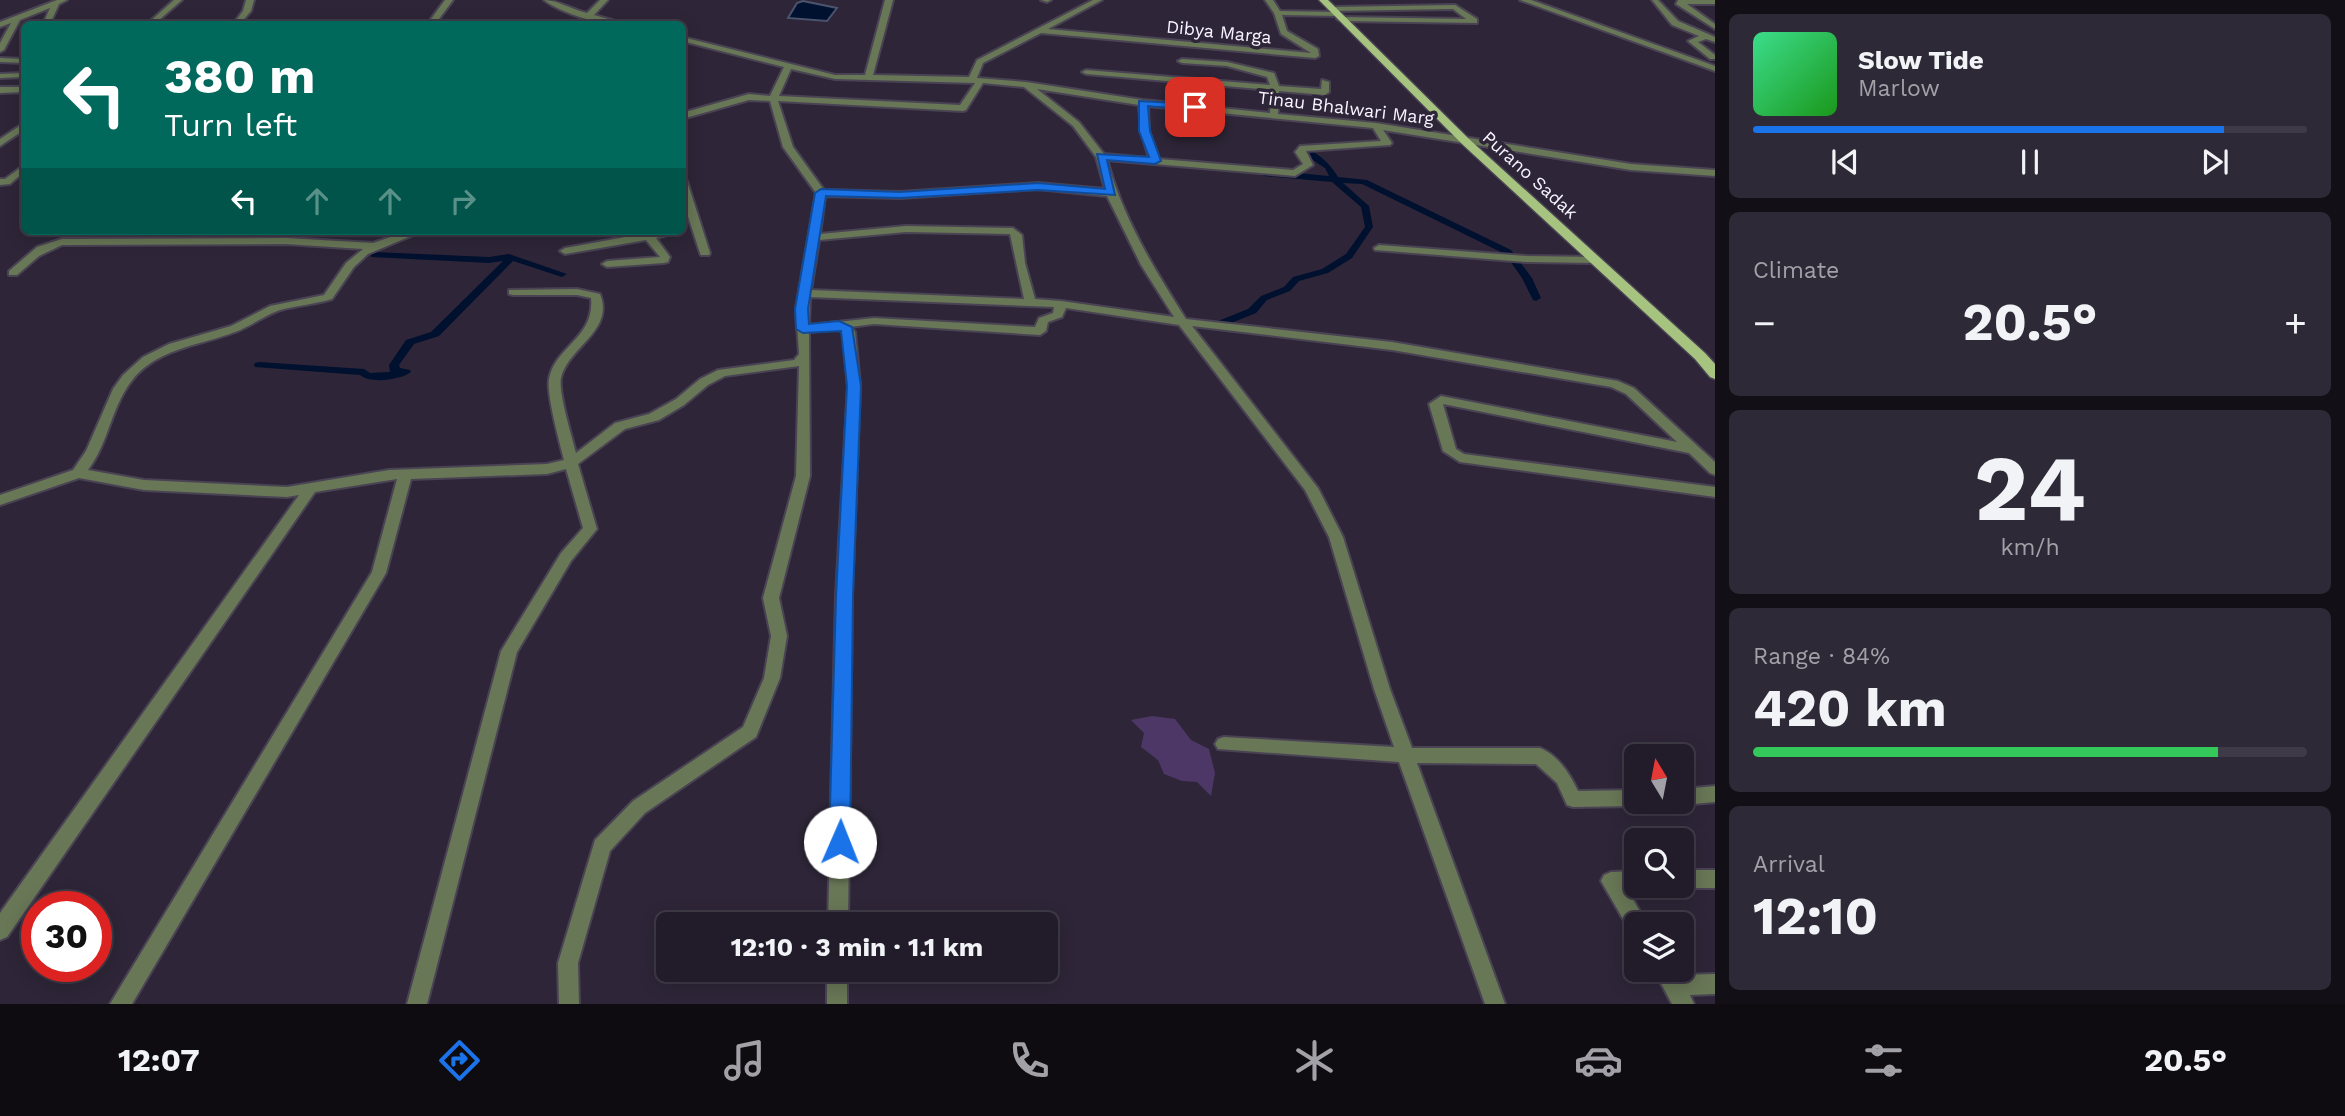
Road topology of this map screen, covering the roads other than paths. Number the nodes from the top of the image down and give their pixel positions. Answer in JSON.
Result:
{"nodes":[{"id":1,"x":178,"y":0,"type":"edge"},
{"id":2,"x":250,"y":0,"type":"edge"},
{"id":3,"x":449,"y":0,"type":"edge"},
{"id":4,"x":548,"y":0,"type":"edge"},
{"id":5,"x":604,"y":0,"type":"edge"},
{"id":6,"x":889,"y":0,"type":"edge"},
{"id":7,"x":1098,"y":0,"type":"edge"},
{"id":8,"x":1269,"y":0,"type":"edge"},
{"id":9,"x":1401,"y":0,"type":"edge"},
{"id":10,"x":1524,"y":0,"type":"edge"},
{"id":11,"x":1655,"y":1,"type":"edge"},
{"id":12,"x":60,"y":2,"type":"edge"},
{"id":13,"x":1715,"y":2,"type":"edge"},
{"id":14,"x":1414,"y":8,"type":"junction"},
{"id":15,"x":1333,"y":10,"type":"edge"},
{"id":16,"x":1278,"y":13,"type":"junction"},
{"id":17,"x":588,"y":16,"type":"junction"},
{"id":18,"x":17,"y":19,"type":"junction"},
{"id":19,"x":49,"y":21,"type":"edge"},
{"id":20,"x":154,"y":21,"type":"edge"},
{"id":21,"x":239,"y":21,"type":"edge"},
{"id":22,"x":435,"y":21,"type":"edge"},
{"id":23,"x":609,"y":21,"type":"edge"},
{"id":24,"x":0,"y":25,"type":"edge"},
{"id":25,"x":1715,"y":27,"type":"edge"},
{"id":26,"x":1042,"y":31,"type":"junction"},
{"id":27,"x":1705,"y":37,"type":"junction"},
{"id":28,"x":686,"y":40,"type":"edge"},
{"id":29,"x":1715,"y":40,"type":"edge"},
{"id":30,"x":1181,"y":44,"type":"junction"},
{"id":31,"x":1,"y":48,"type":"edge"},
{"id":32,"x":1713,"y":57,"type":"dead end"},
{"id":33,"x":0,"y":60,"type":"edge"},
{"id":34,"x":21,"y":61,"type":"edge"},
{"id":35,"x":1182,"y":61,"type":"junction"},
{"id":36,"x":788,"y":66,"type":"junction"},
{"id":37,"x":1086,"y":72,"type":"dead end"},
{"id":38,"x":1715,"y":72,"type":"edge"},
{"id":39,"x":21,"y":75,"type":"edge"},
{"id":40,"x":0,"y":76,"type":"edge"},
{"id":41,"x":868,"y":78,"type":"junction"},
{"id":42,"x":976,"y":80,"type":"junction"},
{"id":43,"x":1187,"y":80,"type":"junction"},
{"id":44,"x":1325,"y":82,"type":"dead end"},
{"id":45,"x":1026,"y":85,"type":"junction"},
{"id":46,"x":1275,"y":87,"type":"junction"},
{"id":47,"x":0,"y":90,"type":"edge"},
{"id":48,"x":21,"y":90,"type":"edge"},
{"id":49,"x":773,"y":99,"type":"junction"},
{"id":50,"x":1143,"y":103,"type":"junction"},
{"id":51,"x":1274,"y":114,"type":"junction"},
{"id":52,"x":686,"y":115,"type":"edge"},
{"id":53,"x":1376,"y":126,"type":"junction"},
{"id":54,"x":21,"y":128,"type":"edge"},
{"id":55,"x":1465,"y":141,"type":"junction"},
{"id":56,"x":0,"y":143,"type":"edge"},
{"id":57,"x":1101,"y":156,"type":"junction"},
{"id":58,"x":1155,"y":161,"type":"junction"},
{"id":59,"x":21,"y":171,"type":"edge"},
{"id":60,"x":1715,"y":173,"type":"edge"},
{"id":61,"x":0,"y":182,"type":"edge"},
{"id":62,"x":821,"y":193,"type":"junction"},
{"id":63,"x":1111,"y":193,"type":"junction"},
{"id":64,"x":686,"y":194,"type":"edge"},
{"id":65,"x":697,"y":228,"type":"junction"},
{"id":66,"x":686,"y":229,"type":"edge"},
{"id":67,"x":62,"y":235,"type":"edge"},
{"id":68,"x":116,"y":235,"type":"edge"},
{"id":69,"x":348,"y":235,"type":"edge"},
{"id":70,"x":406,"y":235,"type":"edge"},
{"id":71,"x":637,"y":235,"type":"edge"},
{"id":72,"x":648,"y":235,"type":"edge"},
{"id":73,"x":184,"y":236,"type":"edge"},
{"id":74,"x":235,"y":236,"type":"edge"},
{"id":75,"x":289,"y":236,"type":"edge"},
{"id":76,"x":816,"y":237,"type":"junction"},
{"id":77,"x":110,"y":240,"type":"junction"},
{"id":78,"x":53,"y":244,"type":"junction"},
{"id":79,"x":341,"y":246,"type":"junction"},
{"id":80,"x":373,"y":246,"type":"junction"},
{"id":81,"x":1379,"y":248,"type":"dead end"},
{"id":82,"x":565,"y":251,"type":"dead end"},
{"id":83,"x":705,"y":253,"type":"dead end"},
{"id":84,"x":1596,"y":260,"type":"junction"},
{"id":85,"x":607,"y":264,"type":"dead end"},
{"id":86,"x":13,"y":273,"type":"dead end"},
{"id":87,"x":513,"y":292,"type":"dead end"},
{"id":88,"x":805,"y":293,"type":"junction"},
{"id":89,"x":1030,"y":302,"type":"junction"},
{"id":90,"x":1061,"y":304,"type":"junction"},
{"id":91,"x":1182,"y":321,"type":"junction"},
{"id":92,"x":839,"y":325,"type":"junction"},
{"id":93,"x":803,"y":329,"type":"junction"},
{"id":94,"x":804,"y":355,"type":"junction"},
{"id":95,"x":1715,"y":374,"type":"edge"},
{"id":96,"x":1692,"y":449,"type":"junction"},
{"id":97,"x":571,"y":463,"type":"junction"},
{"id":98,"x":1715,"y":470,"type":"edge"},
{"id":99,"x":78,"y":473,"type":"junction"},
{"id":100,"x":405,"y":477,"type":"junction"},
{"id":101,"x":311,"y":488,"type":"junction"},
{"id":102,"x":1715,"y":492,"type":"edge"},
{"id":103,"x":17,"y":495,"type":"junction"},
{"id":104,"x":0,"y":500,"type":"edge"},
{"id":105,"x":0,"y":512,"type":"edge"},
{"id":106,"x":1224,"y":744,"type":"dead end"},
{"id":107,"x":1405,"y":755,"type":"junction"},
{"id":108,"x":1715,"y":794,"type":"edge"},
{"id":109,"x":1694,"y":796,"type":"edge"},
{"id":110,"x":1624,"y":798,"type":"edge"},
{"id":111,"x":1715,"y":878,"type":"edge"},
{"id":112,"x":1694,"y":879,"type":"edge"},
{"id":113,"x":1624,"y":880,"type":"edge"},
{"id":114,"x":838,"y":912,"type":"edge"},
{"id":115,"x":1630,"y":912,"type":"edge"},
{"id":116,"x":0,"y":930,"type":"edge"},
{"id":117,"x":1694,"y":981,"type":"edge"},
{"id":118,"x":837,"y":982,"type":"edge"},
{"id":119,"x":1672,"y":982,"type":"edge"},
{"id":120,"x":1715,"y":984,"type":"edge"},
{"id":121,"x":120,"y":1004,"type":"edge"},
{"id":122,"x":417,"y":1004,"type":"edge"},
{"id":123,"x":569,"y":1004,"type":"edge"},
{"id":124,"x":837,"y":1004,"type":"edge"},
{"id":125,"x":1495,"y":1004,"type":"edge"},
{"id":126,"x":1684,"y":1004,"type":"edge"}],
"edges":[{"from":1,"to":20,"type":"street"},
{"from":2,"to":21,"type":"street"},
{"from":3,"to":22,"type":"street"},
{"from":4,"to":17,"type":"street"},
{"from":5,"to":17,"type":"street"},
{"from":6,"to":41,"type":"street"},
{"from":7,"to":26,"type":"street"},
{"from":8,"to":16,"type":"street","name":"Dibya Marga"},
{"from":9,"to":14,"type":"street"},
{"from":10,"to":38,"type":"street"},
{"from":11,"to":27,"type":"street"},
{"from":12,"to":18,"type":"street"},
{"from":12,"to":19,"type":"street"},
{"from":13,"to":25,"type":"street"},
{"from":14,"to":15,"type":"street"},
{"from":14,"to":15,"type":"street"},
{"from":15,"to":16,"type":"street"},
{"from":15,"to":55,"type":"main road","name":"Purano Sadak"},
{"from":16,"to":30,"type":"street","name":"Dibya Marga"},
{"from":17,"to":23,"type":"street"},
{"from":18,"to":24,"type":"street"},
{"from":18,"to":31,"type":"street"},
{"from":26,"to":30,"type":"street","name":"Dibya Marga"},
{"from":26,"to":42,"type":"street"},
{"from":27,"to":29,"type":"street"},
{"from":27,"to":32,"type":"street"},
{"from":28,"to":36,"type":"street","name":"Tinau Bhalwari Marg"},
{"from":30,"to":35,"type":"street"},
{"from":33,"to":34,"type":"street"},
{"from":35,"to":43,"type":"street"},
{"from":35,"to":46,"type":"street"},
{"from":36,"to":41,"type":"street","name":"Tinau Bhalwari Marg"},
{"from":36,"to":49,"type":"street"},
{"from":37,"to":43,"type":"street"},
{"from":39,"to":40,"type":"street"},
{"from":41,"to":42,"type":"street","name":"Tinau Bhalwari Marg"},
{"from":42,"to":45,"type":"street","name":"Tinau Bhalwari Marg"},
{"from":42,"to":49,"type":"street"},
{"from":43,"to":46,"type":"street"},
{"from":44,"to":46,"type":"street"},
{"from":45,"to":50,"type":"street","name":"Tinau Bhalwari Marg"},
{"from":45,"to":57,"type":"street"},
{"from":46,"to":51,"type":"street"},
{"from":47,"to":48,"type":"street"},
{"from":49,"to":52,"type":"street"},
{"from":49,"to":62,"type":"street"},
{"from":50,"to":51,"type":"street","name":"Tinau Bhalwari Marg"},
{"from":50,"to":58,"type":"street"},
{"from":51,"to":53,"type":"street","name":"Tinau Bhalwari Marg"},
{"from":53,"to":55,"type":"street","name":"Tinau Bhalwari Marg"},
{"from":53,"to":58,"type":"street"},
{"from":54,"to":56,"type":"street"},
{"from":55,"to":60,"type":"street","name":"Tinau Bhalwari Marg"},
{"from":55,"to":84,"type":"main road","name":"Purano Sadak"},
{"from":57,"to":58,"type":"street"},
{"from":57,"to":63,"type":"street"},
{"from":59,"to":61,"type":"street"},
{"from":62,"to":63,"type":"street"},
{"from":62,"to":76,"type":"street"},
{"from":63,"to":91,"type":"street"},
{"from":64,"to":65,"type":"street"},
{"from":65,"to":66,"type":"street"},
{"from":65,"to":83,"type":"street"},
{"from":67,"to":78,"type":"street"},
{"from":68,"to":77,"type":"street"},
{"from":69,"to":79,"type":"street"},
{"from":70,"to":80,"type":"street"},
{"from":71,"to":82,"type":"street"},
{"from":72,"to":85,"type":"street"},
{"from":73,"to":74,"type":"street"},
{"from":73,"to":77,"type":"street"},
{"from":74,"to":75,"type":"street"},
{"from":75,"to":79,"type":"street"},
{"from":76,"to":88,"type":"street"},
{"from":76,"to":89,"type":"street"},
{"from":77,"to":78,"type":"street"},
{"from":78,"to":86,"type":"street"},
{"from":79,"to":80,"type":"street"},
{"from":80,"to":99,"type":"street"},
{"from":81,"to":84,"type":"street"},
{"from":84,"to":95,"type":"main road","name":"Purano Sadak"},
{"from":87,"to":97,"type":"street"},
{"from":88,"to":89,"type":"street"},
{"from":88,"to":93,"type":"street"},
{"from":89,"to":90,"type":"street"},
{"from":90,"to":91,"type":"street"},
{"from":90,"to":92,"type":"street"},
{"from":91,"to":96,"type":"street"},
{"from":91,"to":107,"type":"street"},
{"from":92,"to":93,"type":"street"},
{"from":92,"to":114,"type":"street"},
{"from":93,"to":94,"type":"street"},
{"from":94,"to":97,"type":"street"},
{"from":94,"to":123,"type":"street"},
{"from":96,"to":98,"type":"street"},
{"from":96,"to":102,"type":"street"},
{"from":97,"to":100,"type":"street"},
{"from":97,"to":122,"type":"street"},
{"from":99,"to":101,"type":"street"},
{"from":99,"to":103,"type":"street"},
{"from":100,"to":101,"type":"street"},
{"from":100,"to":121,"type":"street"},
{"from":101,"to":116,"type":"street"},
{"from":103,"to":104,"type":"street"},
{"from":103,"to":105,"type":"street"},
{"from":106,"to":107,"type":"street"},
{"from":107,"to":110,"type":"street"},
{"from":107,"to":125,"type":"street"},
{"from":108,"to":109,"type":"street"},
{"from":111,"to":112,"type":"street"},
{"from":113,"to":115,"type":"street"},
{"from":117,"to":120,"type":"street"},
{"from":118,"to":124,"type":"street"},
{"from":119,"to":126,"type":"street"}]}
